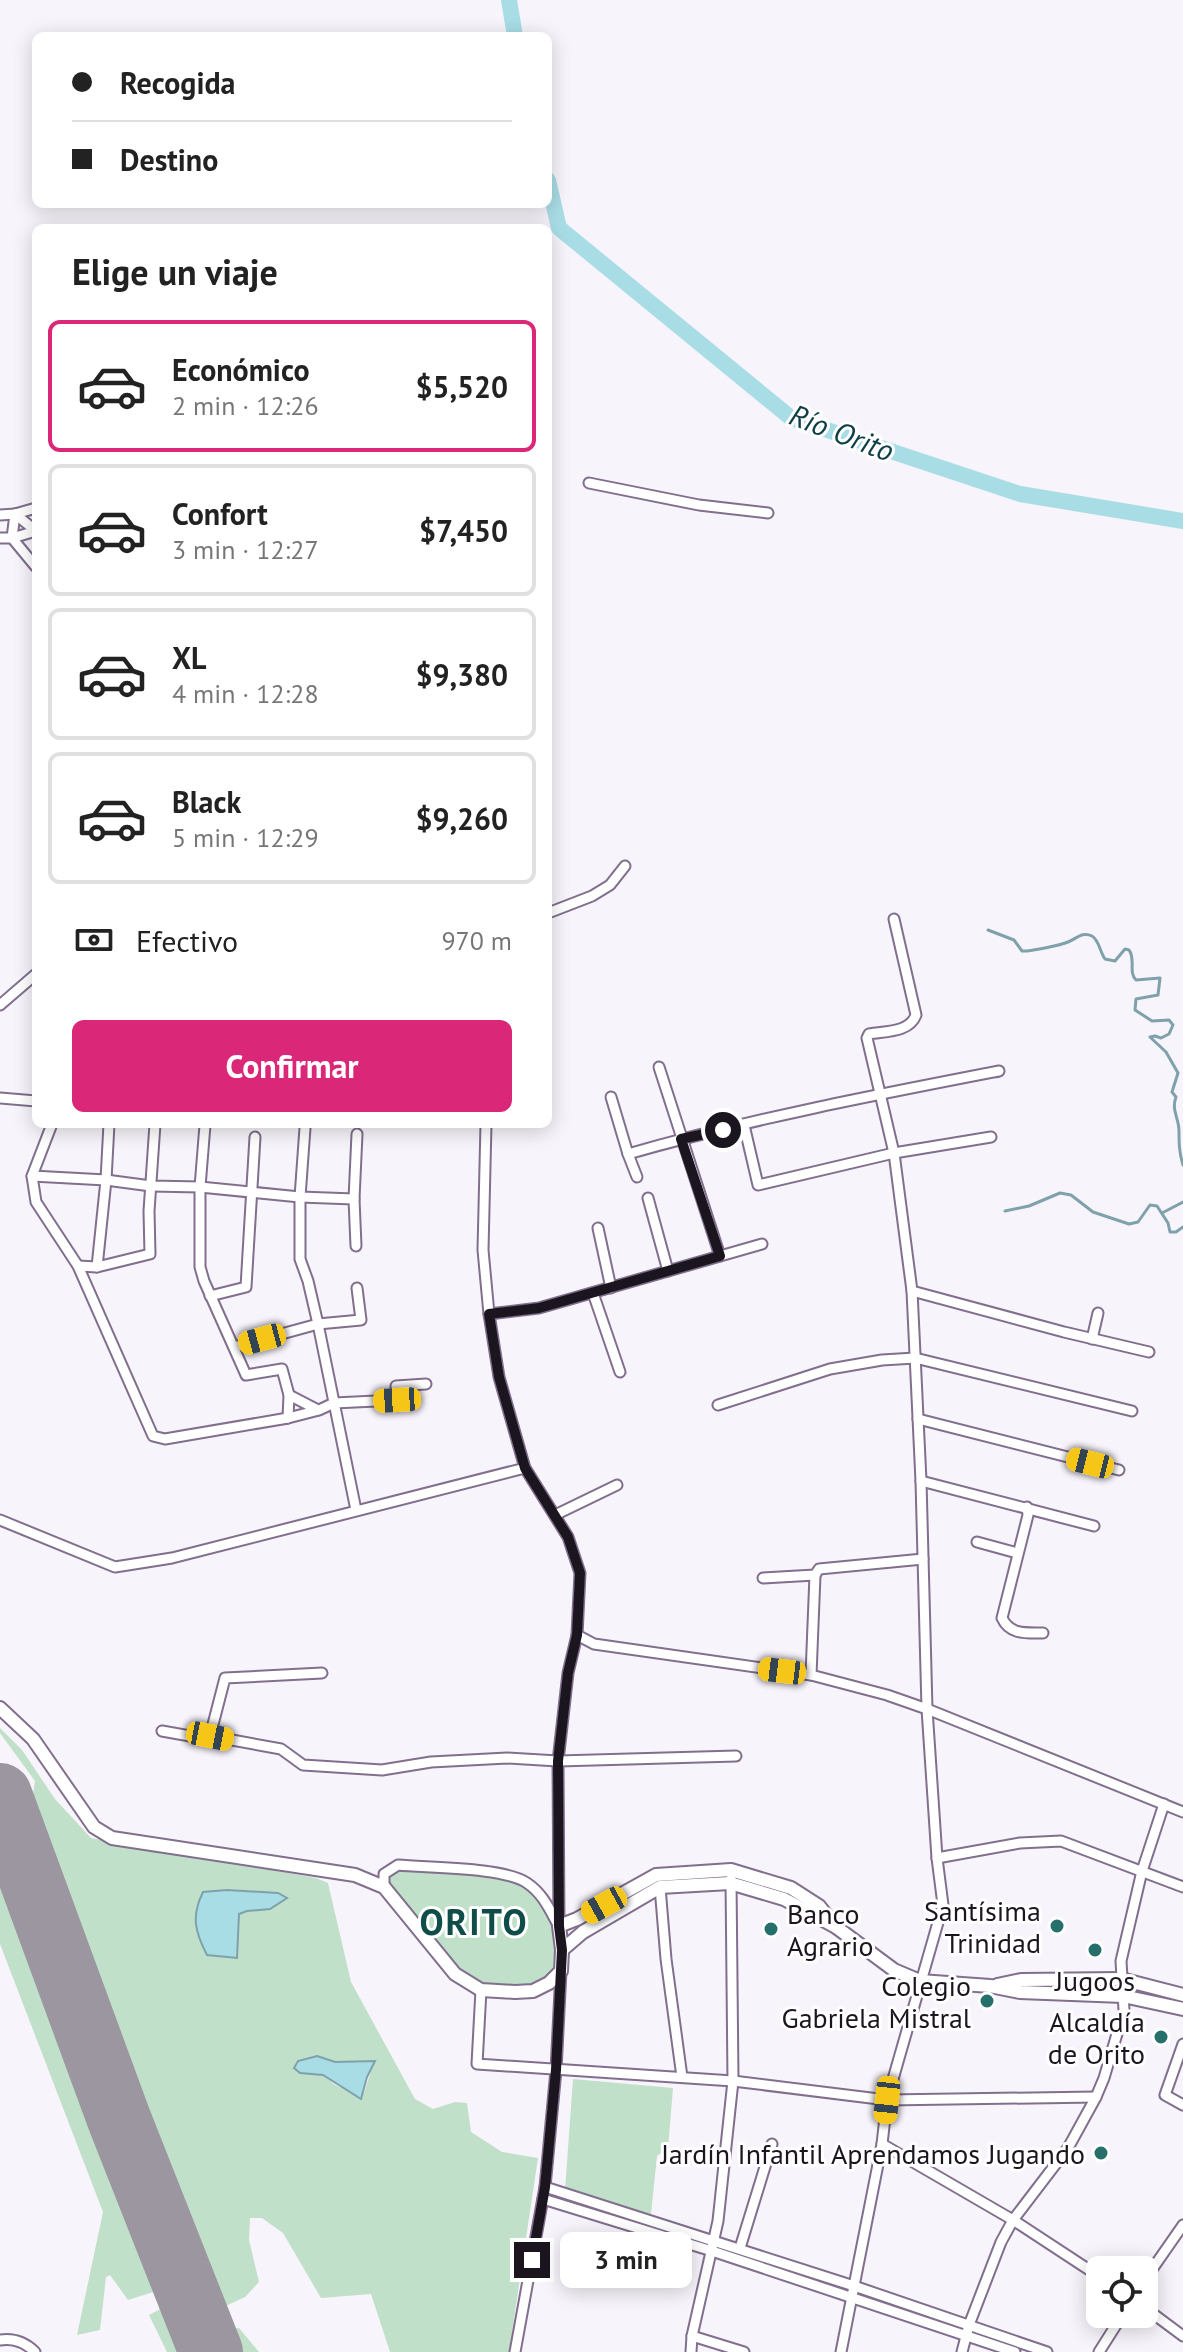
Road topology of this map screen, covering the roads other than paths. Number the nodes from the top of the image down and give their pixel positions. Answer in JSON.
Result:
{"nodes":[{"id":1,"x":589,"y":483,"type":"dead end"},
{"id":2,"x":32,"y":509,"type":"edge"},
{"id":3,"x":768,"y":513,"type":"dead end"},
{"id":4,"x":15,"y":514,"type":"junction"},
{"id":5,"x":0,"y":515,"type":"edge"},
{"id":6,"x":32,"y":528,"type":"edge"},
{"id":7,"x":32,"y":532,"type":"edge"},
{"id":8,"x":0,"y":538,"type":"edge"},
{"id":9,"x":12,"y":538,"type":"junction"},
{"id":10,"x":32,"y":562,"type":"edge"},
{"id":11,"x":625,"y":866,"type":"dead end"},
{"id":12,"x":552,"y":911,"type":"edge"},
{"id":13,"x":894,"y":919,"type":"dead end"},
{"id":14,"x":32,"y":977,"type":"edge"},
{"id":15,"x":0,"y":1005,"type":"edge"},
{"id":16,"x":659,"y":1067,"type":"dead end"},
{"id":17,"x":999,"y":1071,"type":"dead end"},
{"id":18,"x":880,"y":1094,"type":"junction"},
{"id":19,"x":611,"y":1097,"type":"dead end"},
{"id":20,"x":0,"y":1098,"type":"edge"},
{"id":21,"x":32,"y":1101,"type":"edge"},
{"id":22,"x":744,"y":1125,"type":"junction"},
{"id":23,"x":50,"y":1128,"type":"edge"},
{"id":24,"x":109,"y":1128,"type":"edge"},
{"id":25,"x":155,"y":1128,"type":"edge"},
{"id":26,"x":205,"y":1128,"type":"edge"},
{"id":27,"x":305,"y":1128,"type":"dead end"},
{"id":28,"x":486,"y":1128,"type":"edge"},
{"id":29,"x":357,"y":1134,"type":"dead end"},
{"id":30,"x":255,"y":1137,"type":"dead end"},
{"id":31,"x":991,"y":1137,"type":"dead end"},
{"id":32,"x":681,"y":1139,"type":"junction"},
{"id":33,"x":894,"y":1153,"type":"junction"},
{"id":34,"x":628,"y":1154,"type":"junction"},
{"id":35,"x":32,"y":1176,"type":"junction"},
{"id":36,"x":637,"y":1177,"type":"dead end"},
{"id":37,"x":106,"y":1180,"type":"junction"},
{"id":38,"x":151,"y":1186,"type":"junction"},
{"id":39,"x":200,"y":1187,"type":"junction"},
{"id":40,"x":251,"y":1192,"type":"junction"},
{"id":41,"x":300,"y":1197,"type":"junction"},
{"id":42,"x":648,"y":1198,"type":"dead end"},
{"id":43,"x":354,"y":1199,"type":"junction"},
{"id":44,"x":598,"y":1228,"type":"dead end"},
{"id":45,"x":762,"y":1244,"type":"dead end"},
{"id":46,"x":356,"y":1246,"type":"dead end"},
{"id":47,"x":720,"y":1256,"type":"junction"},
{"id":48,"x":78,"y":1266,"type":"junction"},
{"id":49,"x":97,"y":1267,"type":"junction"},
{"id":50,"x":668,"y":1271,"type":"junction"},
{"id":51,"x":357,"y":1288,"type":"dead end"},
{"id":52,"x":611,"y":1288,"type":"junction"},
{"id":53,"x":912,"y":1291,"type":"junction"},
{"id":54,"x":593,"y":1293,"type":"junction"},
{"id":55,"x":210,"y":1296,"type":"junction"},
{"id":56,"x":1098,"y":1313,"type":"dead end"},
{"id":57,"x":489,"y":1314,"type":"junction"},
{"id":58,"x":318,"y":1324,"type":"junction"},
{"id":59,"x":1092,"y":1339,"type":"junction"},
{"id":60,"x":234,"y":1347,"type":"junction"},
{"id":61,"x":1149,"y":1352,"type":"dead end"},
{"id":62,"x":915,"y":1358,"type":"junction"},
{"id":63,"x":620,"y":1372,"type":"dead end"},
{"id":64,"x":426,"y":1384,"type":"dead end"},
{"id":65,"x":289,"y":1395,"type":"junction"},
{"id":66,"x":334,"y":1403,"type":"junction"},
{"id":67,"x":718,"y":1405,"type":"dead end"},
{"id":68,"x":319,"y":1410,"type":"junction"},
{"id":69,"x":1132,"y":1411,"type":"dead end"},
{"id":70,"x":288,"y":1418,"type":"junction"},
{"id":71,"x":918,"y":1419,"type":"junction"},
{"id":72,"x":525,"y":1468,"type":"junction"},
{"id":73,"x":1119,"y":1470,"type":"dead end"},
{"id":74,"x":921,"y":1481,"type":"junction"},
{"id":75,"x":617,"y":1485,"type":"dead end"},
{"id":76,"x":1027,"y":1507,"type":"junction"},
{"id":77,"x":356,"y":1510,"type":"junction"},
{"id":78,"x":555,"y":1515,"type":"junction"},
{"id":79,"x":0,"y":1520,"type":"edge"},
{"id":80,"x":1094,"y":1526,"type":"dead end"},
{"id":81,"x":977,"y":1542,"type":"dead end"},
{"id":82,"x":1017,"y":1553,"type":"junction"},
{"id":83,"x":923,"y":1559,"type":"junction"},
{"id":84,"x":815,"y":1575,"type":"junction"},
{"id":85,"x":763,"y":1578,"type":"dead end"},
{"id":86,"x":1043,"y":1633,"type":"dead end"},
{"id":87,"x":577,"y":1635,"type":"junction"},
{"id":88,"x":322,"y":1673,"type":"dead end"},
{"id":89,"x":811,"y":1675,"type":"junction"},
{"id":90,"x":0,"y":1708,"type":"edge"},
{"id":91,"x":927,"y":1709,"type":"junction"},
{"id":92,"x":162,"y":1731,"type":"dead end"},
{"id":93,"x":210,"y":1736,"type":"junction"},
{"id":94,"x":736,"y":1756,"type":"dead end"},
{"id":95,"x":558,"y":1761,"type":"junction"},
{"id":96,"x":1164,"y":1804,"type":"junction"},
{"id":97,"x":1183,"y":1812,"type":"edge"},
{"id":98,"x":937,"y":1858,"type":"junction"},
{"id":99,"x":1142,"y":1871,"type":"junction"},
{"id":100,"x":731,"y":1876,"type":"junction"},
{"id":101,"x":384,"y":1887,"type":"junction"},
{"id":102,"x":660,"y":1887,"type":"junction"},
{"id":103,"x":1183,"y":1887,"type":"edge"},
{"id":104,"x":559,"y":1926,"type":"junction"},
{"id":105,"x":562,"y":1950,"type":"junction"},
{"id":106,"x":561,"y":1971,"type":"junction"},
{"id":107,"x":1121,"y":1979,"type":"junction"},
{"id":108,"x":920,"y":1981,"type":"junction"},
{"id":109,"x":990,"y":1986,"type":"junction"},
{"id":110,"x":481,"y":1990,"type":"junction"},
{"id":111,"x":1183,"y":1995,"type":"edge"},
{"id":112,"x":1123,"y":1996,"type":"junction"},
{"id":113,"x":1183,"y":2009,"type":"edge"},
{"id":114,"x":1183,"y":2044,"type":"edge"},
{"id":115,"x":556,"y":2070,"type":"junction"},
{"id":116,"x":682,"y":2077,"type":"junction"},
{"id":117,"x":733,"y":2081,"type":"junction"},
{"id":118,"x":1096,"y":2097,"type":"junction"},
{"id":119,"x":887,"y":2100,"type":"junction"},
{"id":120,"x":1183,"y":2105,"type":"edge"},
{"id":121,"x":772,"y":2144,"type":"dead end"},
{"id":122,"x":882,"y":2144,"type":"junction"},
{"id":123,"x":545,"y":2187,"type":"junction"},
{"id":124,"x":543,"y":2199,"type":"junction"},
{"id":125,"x":1013,"y":2220,"type":"junction"},
{"id":126,"x":1183,"y":2225,"type":"edge"},
{"id":127,"x":712,"y":2246,"type":"junction"},
{"id":128,"x":740,"y":2248,"type":"junction"},
{"id":129,"x":1158,"y":2261,"type":"edge"},
{"id":130,"x":1086,"y":2268,"type":"edge"},
{"id":131,"x":854,"y":2286,"type":"junction"},
{"id":132,"x":851,"y":2297,"type":"junction"},
{"id":133,"x":1158,"y":2317,"type":"edge"},
{"id":134,"x":969,"y":2325,"type":"junction"},
{"id":135,"x":1114,"y":2328,"type":"edge"},
{"id":136,"x":692,"y":2336,"type":"junction"},
{"id":137,"x":1183,"y":2336,"type":"edge"},
{"id":138,"x":966,"y":2337,"type":"junction"},
{"id":139,"x":0,"y":2340,"type":"edge"},
{"id":140,"x":35,"y":2352,"type":"edge"},
{"id":141,"x":515,"y":2352,"type":"edge"},
{"id":142,"x":691,"y":2352,"type":"edge"},
{"id":143,"x":744,"y":2352,"type":"edge"},
{"id":144,"x":841,"y":2352,"type":"edge"},
{"id":145,"x":962,"y":2352,"type":"edge"},
{"id":146,"x":1015,"y":2352,"type":"edge"},
{"id":147,"x":1047,"y":2352,"type":"edge"},
{"id":148,"x":1099,"y":2352,"type":"edge"}],
"edges":[{"from":1,"to":3,"type":"street"},
{"from":2,"to":4,"type":"street"},
{"from":4,"to":5,"type":"street"},
{"from":4,"to":6,"type":"street"},
{"from":4,"to":9,"type":"street"},
{"from":7,"to":9,"type":"street"},
{"from":8,"to":9,"type":"street"},
{"from":9,"to":10,"type":"street"},
{"from":11,"to":12,"type":"street"},
{"from":13,"to":18,"type":"street"},
{"from":14,"to":15,"type":"street"},
{"from":16,"to":32,"type":"street"},
{"from":17,"to":18,"type":"street"},
{"from":18,"to":22,"type":"street"},
{"from":18,"to":33,"type":"street"},
{"from":19,"to":34,"type":"street"},
{"from":20,"to":21,"type":"street"},
{"from":22,"to":32,"type":"street"},
{"from":22,"to":33,"type":"street"},
{"from":23,"to":35,"type":"street"},
{"from":24,"to":37,"type":"street"},
{"from":25,"to":38,"type":"street"},
{"from":26,"to":39,"type":"street"},
{"from":27,"to":41,"type":"street"},
{"from":28,"to":57,"type":"street"},
{"from":29,"to":43,"type":"street"},
{"from":30,"to":40,"type":"street"},
{"from":31,"to":33,"type":"street"},
{"from":32,"to":34,"type":"street"},
{"from":32,"to":47,"type":"street"},
{"from":33,"to":53,"type":"street"},
{"from":34,"to":36,"type":"street"},
{"from":35,"to":37,"type":"street"},
{"from":35,"to":48,"type":"street"},
{"from":37,"to":38,"type":"street"},
{"from":37,"to":49,"type":"street"},
{"from":38,"to":39,"type":"street"},
{"from":38,"to":49,"type":"street"},
{"from":39,"to":40,"type":"street"},
{"from":39,"to":55,"type":"street"},
{"from":40,"to":41,"type":"street"},
{"from":40,"to":55,"type":"street"},
{"from":41,"to":43,"type":"street"},
{"from":41,"to":58,"type":"street"},
{"from":42,"to":50,"type":"street"},
{"from":43,"to":46,"type":"street"},
{"from":44,"to":52,"type":"street"},
{"from":45,"to":47,"type":"street"},
{"from":47,"to":50,"type":"street"},
{"from":48,"to":49,"type":"street"},
{"from":48,"to":70,"type":"street"},
{"from":50,"to":52,"type":"street"},
{"from":51,"to":58,"type":"street"},
{"from":52,"to":54,"type":"street"},
{"from":53,"to":59,"type":"street"},
{"from":53,"to":62,"type":"street"},
{"from":54,"to":57,"type":"street"},
{"from":54,"to":63,"type":"street"},
{"from":55,"to":60,"type":"street"},
{"from":56,"to":59,"type":"street"},
{"from":57,"to":72,"type":"street"},
{"from":58,"to":60,"type":"street"},
{"from":58,"to":66,"type":"street"},
{"from":59,"to":61,"type":"street"},
{"from":60,"to":65,"type":"street"},
{"from":62,"to":67,"type":"street"},
{"from":62,"to":69,"type":"street"},
{"from":62,"to":71,"type":"street"},
{"from":64,"to":66,"type":"street"},
{"from":65,"to":68,"type":"street"},
{"from":65,"to":70,"type":"street"},
{"from":66,"to":68,"type":"street"},
{"from":66,"to":77,"type":"street"},
{"from":68,"to":70,"type":"street"},
{"from":71,"to":73,"type":"street"},
{"from":71,"to":74,"type":"street"},
{"from":72,"to":77,"type":"street"},
{"from":72,"to":78,"type":"street"},
{"from":74,"to":76,"type":"street"},
{"from":74,"to":83,"type":"street"},
{"from":75,"to":78,"type":"street"},
{"from":76,"to":80,"type":"street"},
{"from":76,"to":82,"type":"street"},
{"from":77,"to":79,"type":"street"},
{"from":78,"to":87,"type":"street"},
{"from":81,"to":82,"type":"street"},
{"from":82,"to":86,"type":"street"},
{"from":83,"to":84,"type":"street"},
{"from":83,"to":91,"type":"street"},
{"from":84,"to":85,"type":"street"},
{"from":84,"to":89,"type":"street"},
{"from":87,"to":89,"type":"street"},
{"from":87,"to":95,"type":"street"},
{"from":88,"to":93,"type":"street"},
{"from":89,"to":91,"type":"street"},
{"from":90,"to":101,"type":"main road"},
{"from":91,"to":96,"type":"street"},
{"from":91,"to":98,"type":"street"},
{"from":92,"to":93,"type":"street"},
{"from":93,"to":95,"type":"street"},
{"from":94,"to":95,"type":"street"},
{"from":95,"to":104,"type":"street"},
{"from":96,"to":97,"type":"street"},
{"from":96,"to":99,"type":"street"},
{"from":98,"to":99,"type":"street"},
{"from":98,"to":108,"type":"street"},
{"from":99,"to":103,"type":"street"},
{"from":99,"to":107,"type":"street"},
{"from":100,"to":102,"type":"main road"},
{"from":100,"to":104,"type":"main road"},
{"from":100,"to":108,"type":"main road"},
{"from":100,"to":117,"type":"street"},
{"from":101,"to":104,"type":"street"},
{"from":101,"to":110,"type":"main road"},
{"from":102,"to":105,"type":"main road"},
{"from":102,"to":116,"type":"street"},
{"from":104,"to":105,"type":"main road"},
{"from":105,"to":106,"type":"main road"},
{"from":106,"to":110,"type":"main road"},
{"from":106,"to":115,"type":"street"},
{"from":107,"to":109,"type":"main road"},
{"from":107,"to":111,"type":"main road"},
{"from":107,"to":112,"type":"street"},
{"from":108,"to":109,"type":"main road"},
{"from":108,"to":119,"type":"street"},
{"from":109,"to":112,"type":"main road"},
{"from":110,"to":115,"type":"street"},
{"from":112,"to":113,"type":"main road"},
{"from":112,"to":118,"type":"street"},
{"from":114,"to":120,"type":"street"},
{"from":115,"to":116,"type":"street"},
{"from":115,"to":123,"type":"street"},
{"from":116,"to":117,"type":"street"},
{"from":117,"to":119,"type":"street"},
{"from":117,"to":127,"type":"street"},
{"from":118,"to":119,"type":"street"},
{"from":118,"to":125,"type":"street"},
{"from":119,"to":122,"type":"street"},
{"from":121,"to":128,"type":"street"},
{"from":122,"to":125,"type":"street"},
{"from":122,"to":131,"type":"street"},
{"from":123,"to":124,"type":"street"},
{"from":123,"to":127,"type":"street"},
{"from":124,"to":127,"type":"street"},
{"from":124,"to":141,"type":"street"},
{"from":125,"to":130,"type":"street"},
{"from":125,"to":134,"type":"street"},
{"from":126,"to":129,"type":"street"},
{"from":127,"to":128,"type":"street"},
{"from":127,"to":132,"type":"street"},
{"from":127,"to":136,"type":"street"},
{"from":128,"to":131,"type":"street"},
{"from":131,"to":132,"type":"street"},
{"from":131,"to":134,"type":"street"},
{"from":132,"to":138,"type":"street"},
{"from":132,"to":144,"type":"street"},
{"from":133,"to":137,"type":"street"},
{"from":134,"to":138,"type":"street"},
{"from":134,"to":147,"type":"street"},
{"from":135,"to":148,"type":"street"},
{"from":136,"to":142,"type":"street"},
{"from":136,"to":143,"type":"street"},
{"from":138,"to":145,"type":"street"},
{"from":138,"to":146,"type":"street"},
{"from":139,"to":140,"type":"street"}]}
